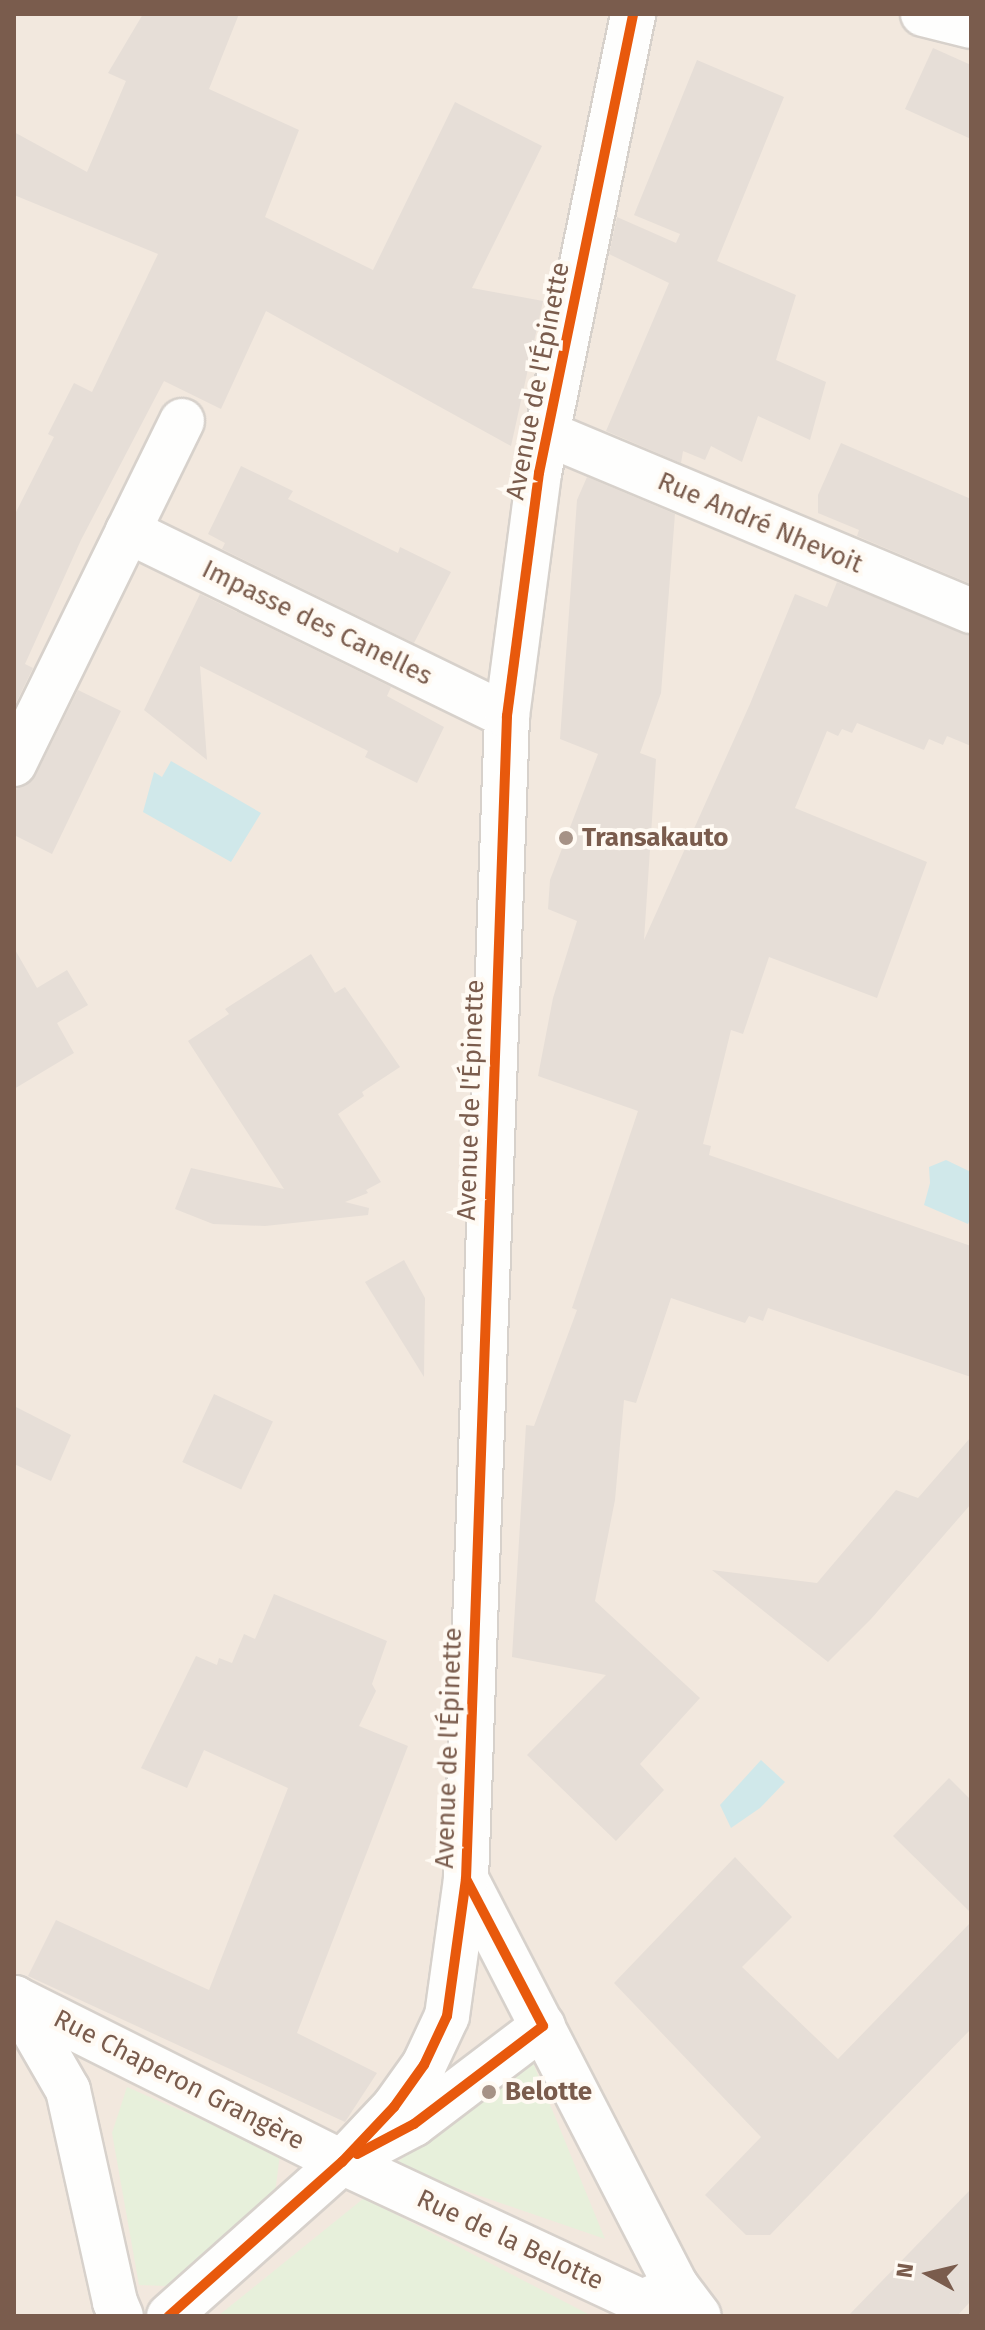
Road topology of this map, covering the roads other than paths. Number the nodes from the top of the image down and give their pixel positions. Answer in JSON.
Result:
{"nodes":[{"id":1,"x":633,"y":14,"type":"edge"},
{"id":2,"x":923,"y":14,"type":"edge"},
{"id":3,"x":971,"y":26,"type":"edge"},
{"id":4,"x":182,"y":421,"type":"dead end"},
{"id":5,"x":548,"y":434,"type":"junction"},
{"id":6,"x":128,"y":531,"type":"junction"},
{"id":7,"x":971,"y":611,"type":"edge"},
{"id":8,"x":507,"y":716,"type":"junction"},
{"id":9,"x":14,"y":764,"type":"edge"},
{"id":10,"x":466,"y":1879,"type":"junction"},
{"id":11,"x":14,"y":1998,"type":"edge"},
{"id":12,"x":543,"y":2026,"type":"junction"},
{"id":13,"x":342,"y":2162,"type":"junction"},
{"id":14,"x":688,"y":2301,"type":"edge"},
{"id":15,"x":121,"y":2316,"type":"edge"},
{"id":16,"x":169,"y":2316,"type":"edge"}],
"edges":[{"from":1,"to":5,"type":"street","name":"Avenue de l'Épinette"},
{"from":2,"to":3,"type":"street"},
{"from":4,"to":6,"type":"street"},
{"from":5,"to":7,"type":"street","name":"Rue André Nhevoit"},
{"from":5,"to":8,"type":"street","name":"Avenue de l'Épinette"},
{"from":6,"to":8,"type":"street","name":"Impasse des Canelles"},
{"from":6,"to":9,"type":"street"},
{"from":8,"to":10,"type":"street","name":"Avenue de l'Épinette"},
{"from":10,"to":12,"type":"street","name":"Rue de la Belotte"},
{"from":10,"to":13,"type":"street","name":"Avenue de l'Épinette"},
{"from":11,"to":13,"type":"street","name":"Rue Chaperon Grangère"},
{"from":11,"to":15,"type":"street","name":"Rue Chaperon Grangère"},
{"from":12,"to":13,"type":"street","name":"Avenue de l'Épinette"},
{"from":12,"to":14,"type":"street","name":"Rue de la Belotte"},
{"from":13,"to":14,"type":"street","name":"Rue de la Belotte"},
{"from":13,"to":16,"type":"street","name":"Avenue de l'Épinette"}]}
